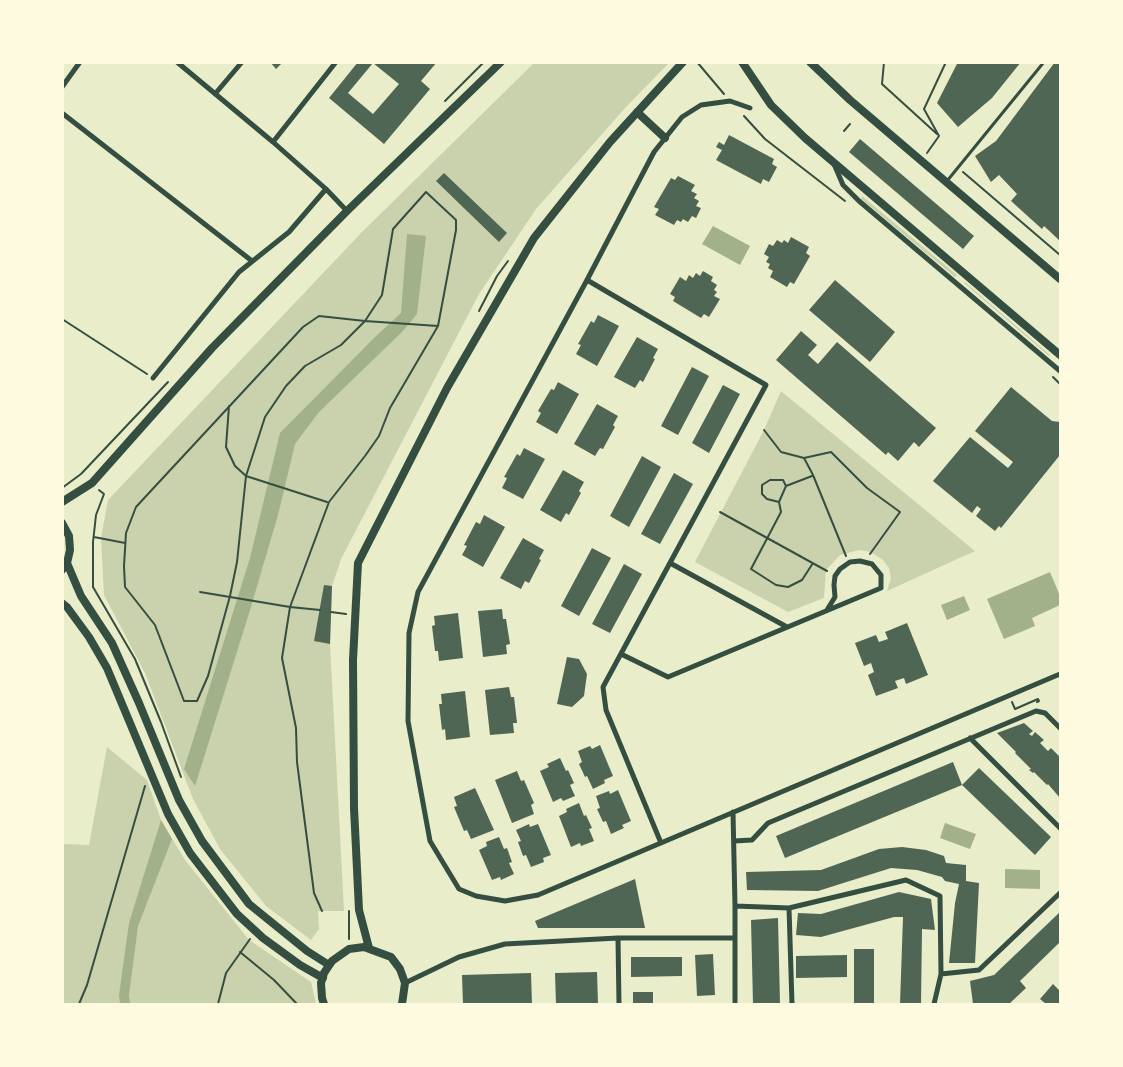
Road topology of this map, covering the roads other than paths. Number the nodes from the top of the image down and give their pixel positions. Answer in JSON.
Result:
{"nodes":[{"id":1,"x":80,"y":62,"type":"edge"},
{"id":2,"x":177,"y":62,"type":"edge"},
{"id":3,"x":242,"y":62,"type":"edge"},
{"id":4,"x":336,"y":62,"type":"edge"},
{"id":5,"x":501,"y":62,"type":"edge"},
{"id":6,"x":683,"y":62,"type":"edge"},
{"id":7,"x":742,"y":62,"type":"edge"},
{"id":8,"x":810,"y":62,"type":"edge"},
{"id":9,"x":1044,"y":62,"type":"edge"},
{"id":10,"x":62,"y":87,"type":"edge"},
{"id":11,"x":215,"y":94,"type":"junction"},
{"id":12,"x":750,"y":108,"type":"dead end"},
{"id":13,"x":62,"y":112,"type":"edge"},
{"id":14,"x":637,"y":112,"type":"junction"},
{"id":15,"x":666,"y":138,"type":"junction"},
{"id":16,"x":273,"y":142,"type":"junction"},
{"id":17,"x":834,"y":163,"type":"junction"},
{"id":18,"x":946,"y":182,"type":"junction"},
{"id":19,"x":326,"y":189,"type":"junction"},
{"id":20,"x":347,"y":211,"type":"junction"},
{"id":21,"x":252,"y":261,"type":"junction"},
{"id":22,"x":1060,"y":279,"type":"edge"},
{"id":23,"x":587,"y":280,"type":"junction"},
{"id":24,"x":1060,"y":355,"type":"edge"},
{"id":25,"x":1060,"y":371,"type":"edge"},
{"id":26,"x":154,"y":378,"type":"road end"},
{"id":27,"x":62,"y":502,"type":"edge"},
{"id":28,"x":62,"y":523,"type":"edge"},
{"id":29,"x":670,"y":563,"type":"junction"},
{"id":30,"x":65,"y":566,"type":"edge"},
{"id":31,"x":62,"y":603,"type":"edge"},
{"id":32,"x":827,"y":610,"type":"junction"},
{"id":33,"x":787,"y":627,"type":"junction"},
{"id":34,"x":621,"y":654,"type":"junction"},
{"id":35,"x":1060,"y":674,"type":"edge"},
{"id":36,"x":1060,"y":728,"type":"edge"},
{"id":37,"x":970,"y":738,"type":"junction"},
{"id":38,"x":733,"y":812,"type":"junction"},
{"id":39,"x":1060,"y":828,"type":"edge"},
{"id":40,"x":734,"y":841,"type":"junction"},
{"id":41,"x":661,"y":843,"type":"junction"},
{"id":42,"x":1060,"y":893,"type":"edge"},
{"id":43,"x":735,"y":906,"type":"junction"},
{"id":44,"x":789,"y":908,"type":"junction"},
{"id":45,"x":618,"y":938,"type":"junction"},
{"id":46,"x":735,"y":938,"type":"junction"},
{"id":47,"x":370,"y":948,"type":"junction"},
{"id":48,"x":329,"y":965,"type":"junction"},
{"id":49,"x":941,"y":974,"type":"junction"},
{"id":50,"x":323,"y":978,"type":"junction"},
{"id":51,"x":405,"y":983,"type":"junction"},
{"id":52,"x":324,"y":1004,"type":"edge"},
{"id":53,"x":402,"y":1004,"type":"edge"},
{"id":54,"x":619,"y":1004,"type":"edge"},
{"id":55,"x":735,"y":1004,"type":"edge"},
{"id":56,"x":792,"y":1004,"type":"edge"},
{"id":57,"x":934,"y":1004,"type":"edge"}],
"edges":[{"from":1,"to":10,"type":"street"},
{"from":2,"to":11,"type":"street"},
{"from":3,"to":11,"type":"street"},
{"from":4,"to":16,"type":"street"},
{"from":5,"to":20,"type":"street"},
{"from":6,"to":14,"type":"street"},
{"from":7,"to":17,"type":"street"},
{"from":8,"to":18,"type":"street"},
{"from":9,"to":18,"type":"lane"},
{"from":11,"to":16,"type":"street"},
{"from":12,"to":15,"type":"street"},
{"from":13,"to":21,"type":"street"},
{"from":14,"to":15,"type":"street"},
{"from":14,"to":47,"type":"street"},
{"from":15,"to":23,"type":"street"},
{"from":16,"to":19,"type":"street"},
{"from":17,"to":24,"type":"street"},
{"from":17,"to":25,"type":"street"},
{"from":18,"to":22,"type":"street"},
{"from":19,"to":20,"type":"street"},
{"from":19,"to":21,"type":"street"},
{"from":20,"to":27,"type":"street"},
{"from":21,"to":26,"type":"street"},
{"from":23,"to":29,"type":"street"},
{"from":23,"to":41,"type":"street"},
{"from":28,"to":30,"type":"street"},
{"from":29,"to":33,"type":"street"},
{"from":29,"to":34,"type":"street"},
{"from":30,"to":48,"type":"street"},
{"from":31,"to":50,"type":"street"},
{"from":32,"to":32,"type":"street"},
{"from":32,"to":33,"type":"street"},
{"from":33,"to":34,"type":"street"},
{"from":34,"to":41,"type":"street"},
{"from":35,"to":38,"type":"street"},
{"from":36,"to":37,"type":"street"},
{"from":37,"to":39,"type":"street"},
{"from":37,"to":40,"type":"street"},
{"from":38,"to":40,"type":"street"},
{"from":38,"to":41,"type":"street"},
{"from":40,"to":43,"type":"street"},
{"from":42,"to":49,"type":"street"},
{"from":43,"to":44,"type":"street"},
{"from":43,"to":46,"type":"street"},
{"from":44,"to":49,"type":"street"},
{"from":44,"to":56,"type":"street"},
{"from":45,"to":46,"type":"street"},
{"from":45,"to":51,"type":"street"},
{"from":45,"to":54,"type":"street"},
{"from":46,"to":55,"type":"street"},
{"from":47,"to":48,"type":"street"},
{"from":47,"to":51,"type":"street"},
{"from":48,"to":50,"type":"street"},
{"from":49,"to":57,"type":"street"},
{"from":50,"to":52,"type":"street"},
{"from":51,"to":53,"type":"street"}]}
